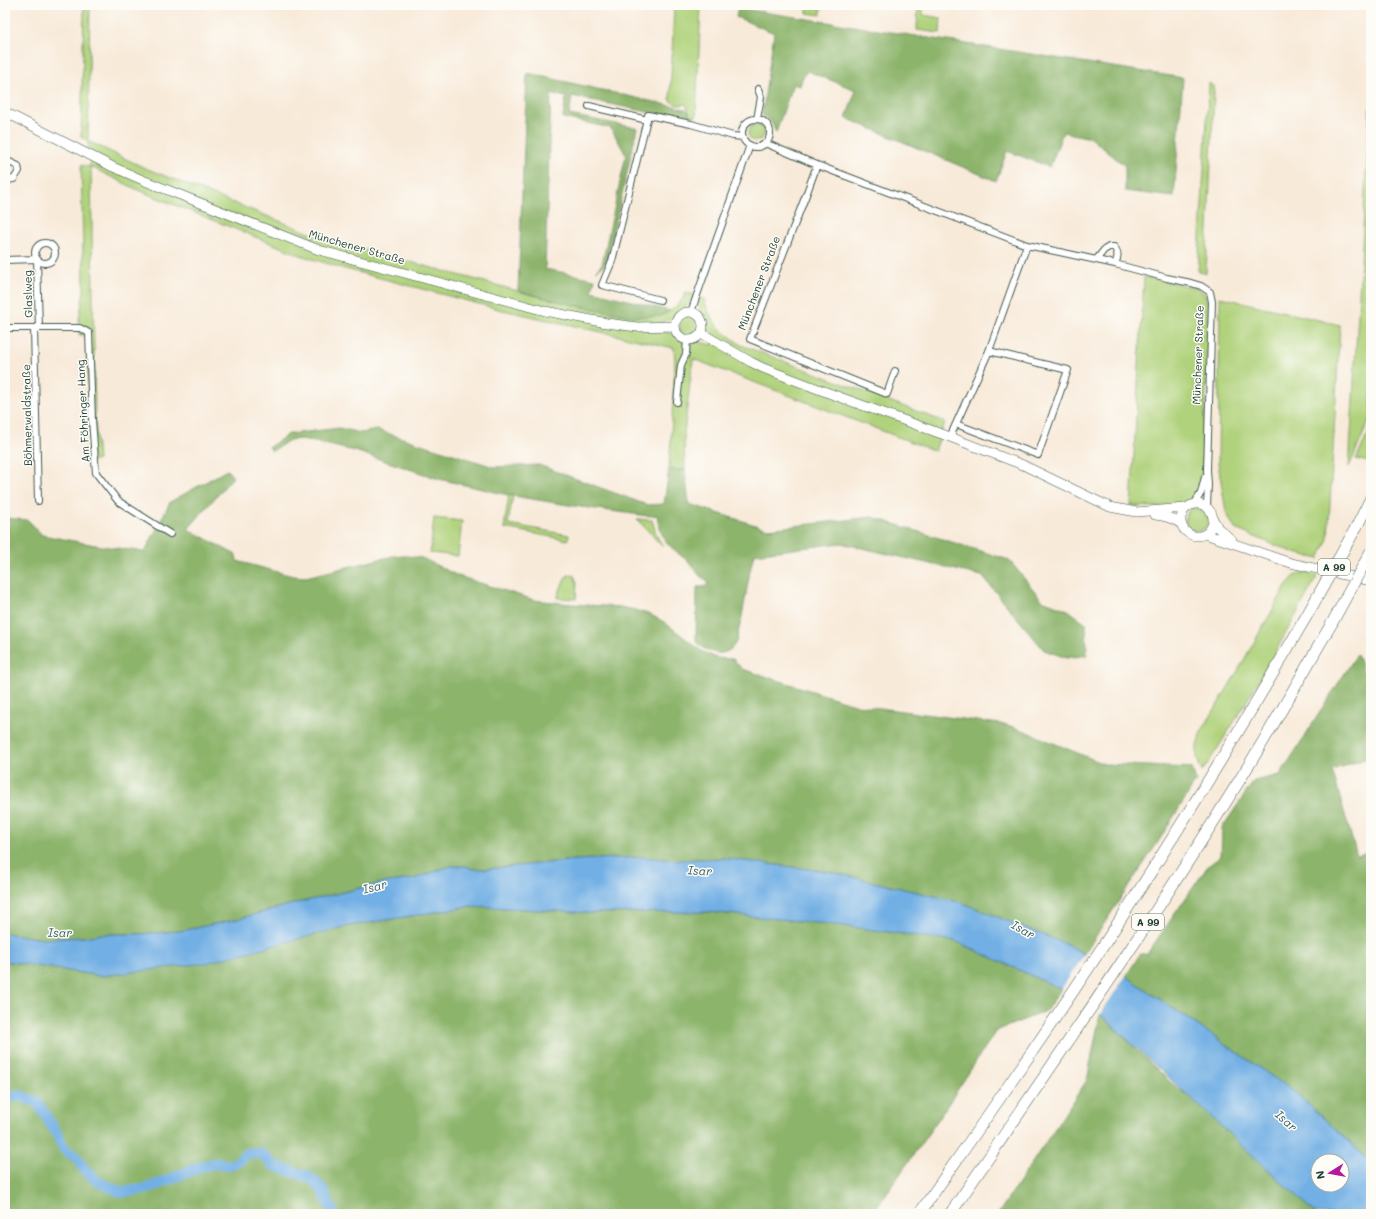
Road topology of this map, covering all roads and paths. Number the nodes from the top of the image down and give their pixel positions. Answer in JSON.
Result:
{"nodes":[{"id":1,"x":758,"y":89,"type":"dead end"},
{"id":2,"x":589,"y":106,"type":"dead end"},
{"id":3,"x":5,"y":112,"type":"edge"},
{"id":4,"x":757,"y":119,"type":"junction"},
{"id":5,"x":647,"y":120,"type":"junction"},
{"id":6,"x":743,"y":137,"type":"junction"},
{"id":7,"x":765,"y":143,"type":"junction"},
{"id":8,"x":750,"y":145,"type":"junction"},
{"id":9,"x":5,"y":160,"type":"edge"},
{"id":10,"x":817,"y":165,"type":"junction"},
{"id":11,"x":5,"y":179,"type":"edge"},
{"id":12,"x":1027,"y":245,"type":"junction"},
{"id":13,"x":5,"y":260,"type":"edge"},
{"id":14,"x":1096,"y":260,"type":"junction"},
{"id":15,"x":1115,"y":264,"type":"junction"},
{"id":16,"x":660,"y":300,"type":"dead end"},
{"id":17,"x":691,"y":312,"type":"junction"},
{"id":18,"x":675,"y":326,"type":"junction"},
{"id":19,"x":5,"y":328,"type":"edge"},
{"id":20,"x":37,"y":328,"type":"junction"},
{"id":21,"x":701,"y":333,"type":"junction"},
{"id":22,"x":687,"y":339,"type":"junction"},
{"id":23,"x":989,"y":350,"type":"junction"},
{"id":24,"x":895,"y":371,"type":"dead end"},
{"id":25,"x":677,"y":402,"type":"dead end"},
{"id":26,"x":956,"y":424,"type":"junction"},
{"id":27,"x":950,"y":437,"type":"junction"},
{"id":28,"x":1207,"y":470,"type":"junction"},
{"id":29,"x":1371,"y":498,"type":"edge"},
{"id":30,"x":38,"y":501,"type":"dead end"},
{"id":31,"x":1194,"y":503,"type":"junction"},
{"id":32,"x":1207,"y":506,"type":"junction"},
{"id":33,"x":1186,"y":508,"type":"junction"},
{"id":34,"x":1142,"y":512,"type":"junction"},
{"id":35,"x":1213,"y":520,"type":"junction"},
{"id":36,"x":1181,"y":524,"type":"junction"},
{"id":37,"x":170,"y":534,"type":"dead end"},
{"id":38,"x":1206,"y":534,"type":"junction"},
{"id":39,"x":1234,"y":543,"type":"junction"},
{"id":40,"x":1371,"y":551,"type":"edge"},
{"id":41,"x":1371,"y":581,"type":"edge"},
{"id":42,"x":919,"y":1214,"type":"edge"},
{"id":43,"x":950,"y":1214,"type":"edge"}],
"edges":[{"from":1,"to":4,"type":"street"},
{"from":2,"to":5,"type":"street"},
{"from":3,"to":18,"type":"main road","name":"Münchener Straße"},
{"from":4,"to":6,"type":"street"},
{"from":4,"to":7,"type":"street"},
{"from":5,"to":6,"type":"street"},
{"from":5,"to":16,"type":"street"},
{"from":6,"to":8,"type":"street"},
{"from":7,"to":8,"type":"street"},
{"from":7,"to":10,"type":"street","name":"Münchener Straße"},
{"from":8,"to":17,"type":"street"},
{"from":9,"to":11,"type":"street"},
{"from":10,"to":12,"type":"street","name":"Münchener Straße"},
{"from":10,"to":24,"type":"street","name":"Münchener Straße"},
{"from":12,"to":14,"type":"street","name":"Münchener Straße"},
{"from":12,"to":23,"type":"street"},
{"from":13,"to":20,"type":"street","name":"Glaslweg"},
{"from":14,"to":15,"type":"street","name":"Münchener Straße"},
{"from":14,"to":15,"type":"street"},
{"from":15,"to":28,"type":"street","name":"Münchener Straße"},
{"from":17,"to":18,"type":"main road"},
{"from":17,"to":21,"type":"main road"},
{"from":18,"to":22,"type":"main road"},
{"from":19,"to":20,"type":"street"},
{"from":20,"to":30,"type":"street","name":"Böhmerwaldstraße"},
{"from":20,"to":37,"type":"street","name":"Am Föhringer Hang"},
{"from":21,"to":22,"type":"main road"},
{"from":21,"to":27,"type":"main road"},
{"from":22,"to":25,"type":"street"},
{"from":23,"to":26,"type":"street"},
{"from":23,"to":26,"type":"street"},
{"from":26,"to":27,"type":"street"},
{"from":27,"to":34,"type":"main road"},
{"from":28,"to":31,"type":"street","name":"Münchener Straße"},
{"from":28,"to":32,"type":"street","name":"Münchener Straße"},
{"from":29,"to":42,"type":"highway","number":"A 99","bridge":true},
{"from":31,"to":32,"type":"main road"},
{"from":31,"to":33,"type":"main road"},
{"from":32,"to":35,"type":"main road"},
{"from":33,"to":34,"type":"main road"},
{"from":33,"to":36,"type":"main road"},
{"from":34,"to":36,"type":"main road"},
{"from":35,"to":38,"type":"main road"},
{"from":35,"to":39,"type":"main road"},
{"from":36,"to":38,"type":"main road"},
{"from":38,"to":39,"type":"main road"},
{"from":39,"to":41,"type":"main road"},
{"from":40,"to":43,"type":"highway","number":"A 99","bridge":true}]}
